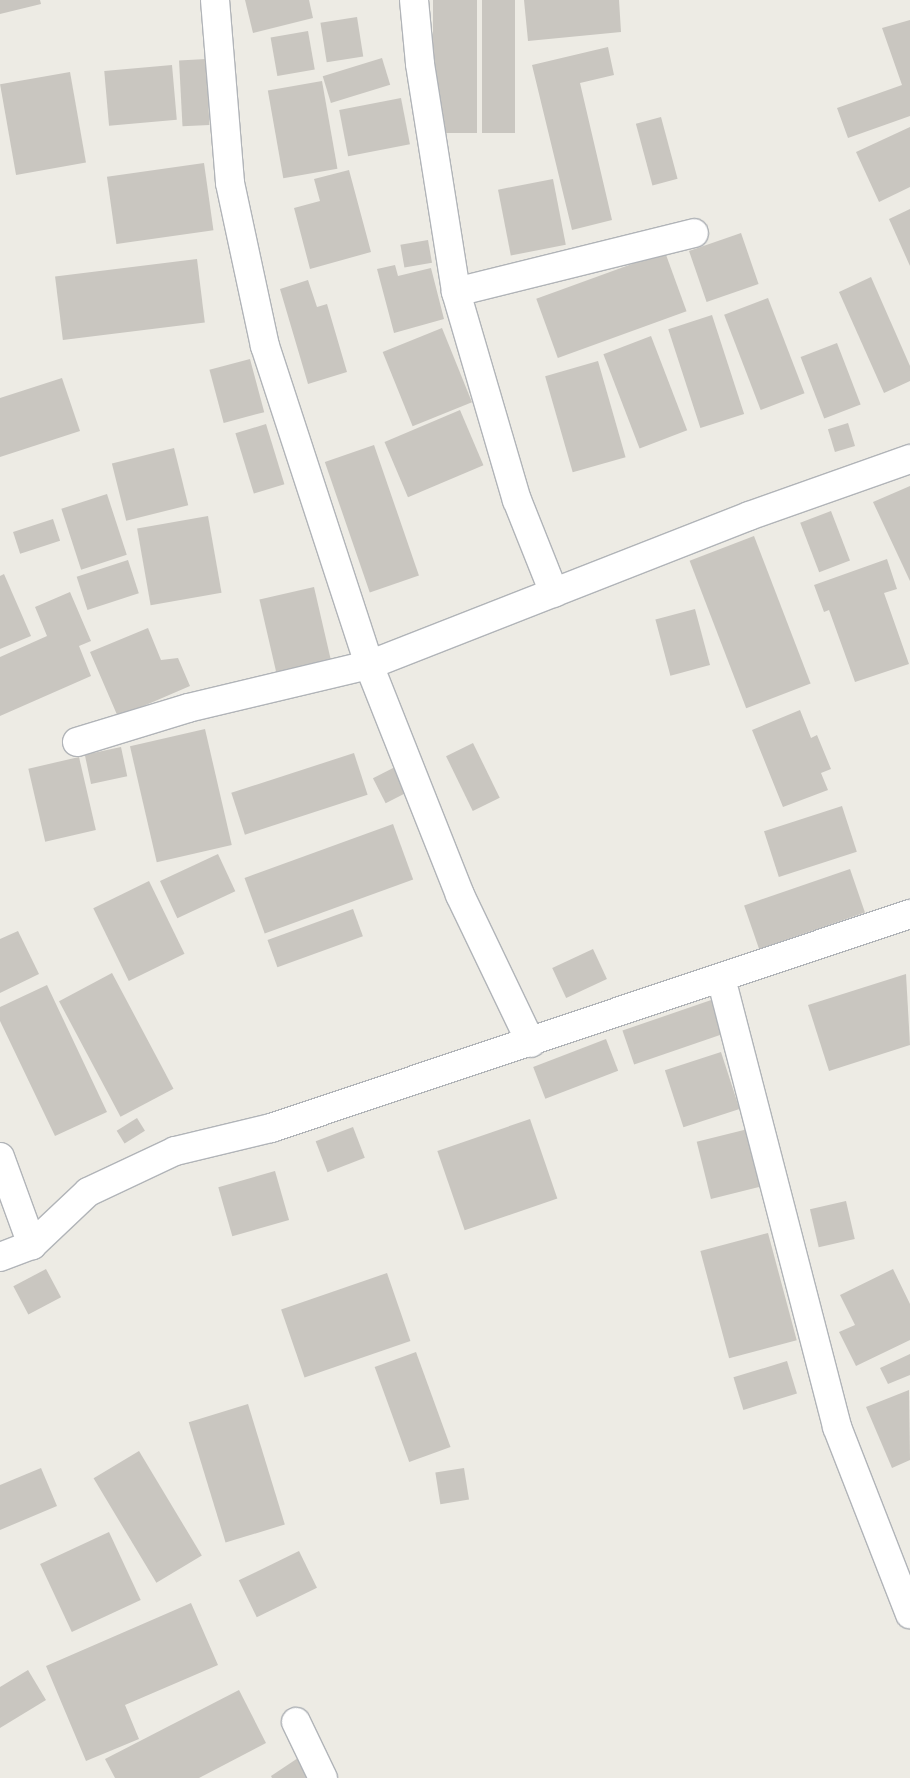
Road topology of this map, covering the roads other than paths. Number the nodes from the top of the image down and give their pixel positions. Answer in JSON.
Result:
{"nodes":[{"id":1,"x":215,"y":0,"type":"edge"},
{"id":2,"x":414,"y":0,"type":"edge"},
{"id":3,"x":694,"y":233,"type":"dead end"},
{"id":4,"x":456,"y":292,"type":"junction"},
{"id":5,"x":910,"y":459,"type":"edge"},
{"id":6,"x":554,"y":593,"type":"junction"},
{"id":7,"x":369,"y":665,"type":"junction"},
{"id":8,"x":76,"y":742,"type":"dead end"},
{"id":9,"x":910,"y":914,"type":"edge"},
{"id":10,"x":721,"y":978,"type":"junction"},
{"id":11,"x":531,"y":1043,"type":"junction"},
{"id":12,"x":0,"y":1157,"type":"edge"},
{"id":13,"x":32,"y":1245,"type":"junction"},
{"id":14,"x":0,"y":1257,"type":"edge"},
{"id":15,"x":910,"y":1614,"type":"edge"},
{"id":16,"x":296,"y":1722,"type":"dead end"},
{"id":17,"x":324,"y":1778,"type":"edge"}],
"edges":[{"from":1,"to":7,"type":"street"},
{"from":2,"to":4,"type":"street"},
{"from":3,"to":4,"type":"street"},
{"from":4,"to":6,"type":"street"},
{"from":5,"to":6,"type":"street"},
{"from":6,"to":7,"type":"street"},
{"from":7,"to":8,"type":"street"},
{"from":7,"to":11,"type":"street"},
{"from":9,"to":10,"type":"street"},
{"from":10,"to":11,"type":"street"},
{"from":10,"to":15,"type":"street"},
{"from":11,"to":13,"type":"street"},
{"from":12,"to":13,"type":"street"},
{"from":13,"to":14,"type":"street"},
{"from":16,"to":17,"type":"street"}]}
